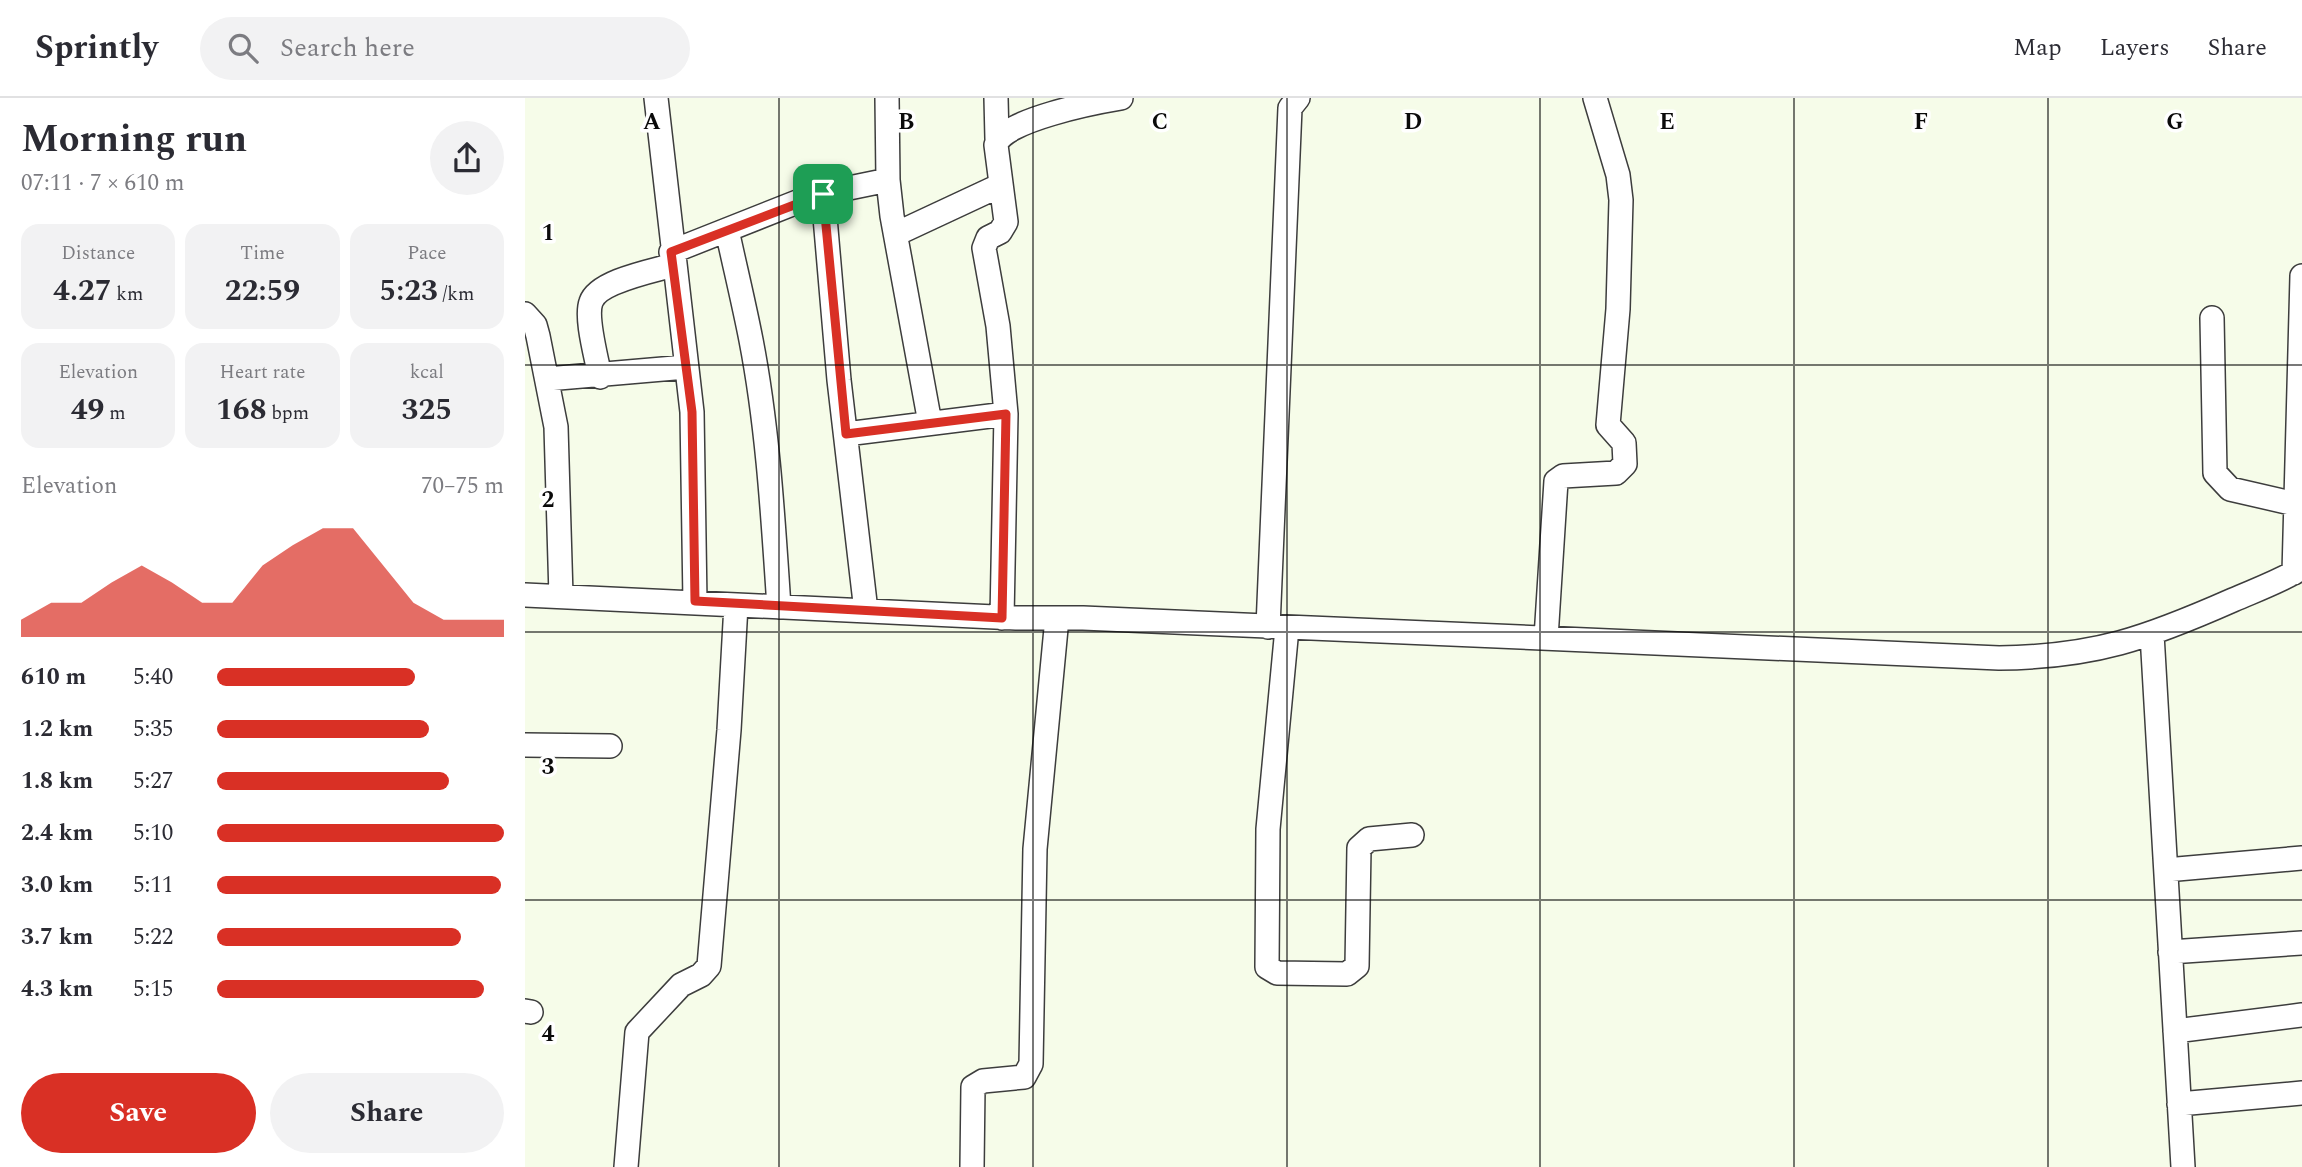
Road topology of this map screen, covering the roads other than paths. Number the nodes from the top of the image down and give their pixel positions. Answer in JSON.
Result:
{"nodes":[{"id":1,"x":656,"y":98,"type":"edge"},
{"id":2,"x":887,"y":98,"type":"edge"},
{"id":3,"x":996,"y":98,"type":"edge"},
{"id":4,"x":1118,"y":98,"type":"edge"},
{"id":5,"x":1297,"y":98,"type":"edge"},
{"id":6,"x":1595,"y":98,"type":"edge"},
{"id":7,"x":997,"y":139,"type":"junction"},
{"id":8,"x":888,"y":180,"type":"junction"},
{"id":9,"x":1001,"y":185,"type":"junction"},
{"id":10,"x":823,"y":194,"type":"junction"},
{"id":11,"x":727,"y":230,"type":"junction"},
{"id":12,"x":896,"y":234,"type":"junction"},
{"id":13,"x":672,"y":259,"type":"junction"},
{"id":14,"x":2302,"y":287,"type":"edge"},
{"id":15,"x":525,"y":314,"type":"edge"},
{"id":16,"x":2213,"y":318,"type":"dead end"},
{"id":17,"x":686,"y":367,"type":"junction"},
{"id":18,"x":600,"y":377,"type":"junction"},
{"id":19,"x":547,"y":379,"type":"junction"},
{"id":20,"x":1006,"y":414,"type":"junction"},
{"id":21,"x":930,"y":423,"type":"junction"},
{"id":22,"x":846,"y":434,"type":"junction"},
{"id":23,"x":2295,"y":504,"type":"junction"},
{"id":24,"x":2298,"y":571,"type":"edge"},
{"id":25,"x":525,"y":595,"type":"edge"},
{"id":26,"x":561,"y":596,"type":"junction"},
{"id":27,"x":695,"y":601,"type":"junction"},
{"id":28,"x":736,"y":605,"type":"junction"},
{"id":29,"x":779,"y":607,"type":"junction"},
{"id":30,"x":866,"y":611,"type":"junction"},
{"id":31,"x":1002,"y":618,"type":"junction"},
{"id":32,"x":1057,"y":618,"type":"junction"},
{"id":33,"x":1277,"y":627,"type":"junction"},
{"id":34,"x":2152,"y":634,"type":"junction"},
{"id":35,"x":1546,"y":638,"type":"junction"},
{"id":36,"x":525,"y":746,"type":"edge"},
{"id":37,"x":610,"y":746,"type":"dead end"},
{"id":38,"x":1412,"y":835,"type":"dead end"},
{"id":39,"x":2302,"y":858,"type":"edge"},
{"id":40,"x":2166,"y":870,"type":"junction"},
{"id":41,"x":2302,"y":943,"type":"edge"},
{"id":42,"x":2170,"y":952,"type":"junction"},
{"id":43,"x":2302,"y":1015,"type":"edge"},
{"id":44,"x":2175,"y":1031,"type":"junction"},
{"id":45,"x":2302,"y":1093,"type":"edge"},
{"id":46,"x":2179,"y":1104,"type":"junction"},
{"id":47,"x":626,"y":1167,"type":"edge"},
{"id":48,"x":972,"y":1167,"type":"edge"},
{"id":49,"x":2183,"y":1167,"type":"edge"}],
"edges":[{"from":1,"to":13,"type":"street"},
{"from":2,"to":8,"type":"street"},
{"from":3,"to":7,"type":"street"},
{"from":4,"to":7,"type":"street"},
{"from":5,"to":33,"type":"street"},
{"from":6,"to":35,"type":"street"},
{"from":7,"to":9,"type":"street"},
{"from":8,"to":10,"type":"street"},
{"from":8,"to":12,"type":"street"},
{"from":9,"to":12,"type":"street"},
{"from":9,"to":20,"type":"street"},
{"from":10,"to":11,"type":"street"},
{"from":10,"to":22,"type":"street"},
{"from":11,"to":13,"type":"street"},
{"from":11,"to":29,"type":"street"},
{"from":12,"to":21,"type":"street"},
{"from":13,"to":17,"type":"street"},
{"from":13,"to":18,"type":"street"},
{"from":14,"to":23,"type":"street"},
{"from":15,"to":19,"type":"street"},
{"from":16,"to":23,"type":"street"},
{"from":17,"to":18,"type":"street"},
{"from":17,"to":27,"type":"street"},
{"from":18,"to":19,"type":"street"},
{"from":19,"to":26,"type":"street"},
{"from":20,"to":21,"type":"street"},
{"from":20,"to":31,"type":"street"},
{"from":21,"to":22,"type":"street"},
{"from":22,"to":30,"type":"street"},
{"from":23,"to":24,"type":"street"},
{"from":24,"to":34,"type":"street"},
{"from":25,"to":26,"type":"street"},
{"from":26,"to":27,"type":"street"},
{"from":27,"to":28,"type":"street"},
{"from":28,"to":29,"type":"street"},
{"from":28,"to":47,"type":"street"},
{"from":29,"to":30,"type":"street"},
{"from":30,"to":31,"type":"street"},
{"from":31,"to":32,"type":"street"},
{"from":32,"to":33,"type":"street"},
{"from":32,"to":48,"type":"street"},
{"from":33,"to":35,"type":"street"},
{"from":33,"to":38,"type":"street"},
{"from":34,"to":35,"type":"street"},
{"from":34,"to":40,"type":"street"},
{"from":36,"to":37,"type":"street"},
{"from":39,"to":40,"type":"street"},
{"from":40,"to":42,"type":"street"},
{"from":41,"to":42,"type":"street"},
{"from":42,"to":44,"type":"street"},
{"from":43,"to":44,"type":"street"},
{"from":44,"to":46,"type":"street"},
{"from":45,"to":46,"type":"street"},
{"from":46,"to":49,"type":"street"}]}
